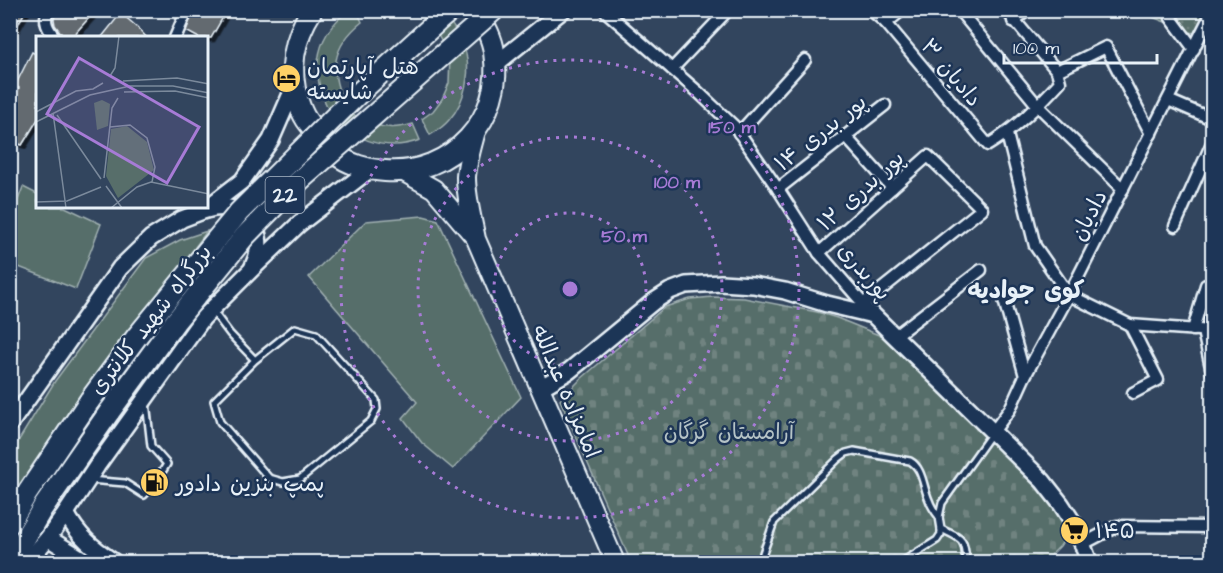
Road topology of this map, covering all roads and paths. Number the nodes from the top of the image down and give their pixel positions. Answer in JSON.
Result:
{"nodes":[{"id":1,"x":48,"y":10,"type":"edge"},
{"id":2,"x":187,"y":10,"type":"edge"},
{"id":3,"x":312,"y":10,"type":"edge"},
{"id":4,"x":451,"y":10,"type":"edge"},
{"id":5,"x":476,"y":10,"type":"edge"},
{"id":6,"x":494,"y":10,"type":"edge"},
{"id":7,"x":563,"y":10,"type":"edge"},
{"id":8,"x":604,"y":10,"type":"edge"},
{"id":9,"x":728,"y":10,"type":"edge"},
{"id":10,"x":871,"y":10,"type":"edge"},
{"id":11,"x":902,"y":10,"type":"edge"},
{"id":12,"x":959,"y":10,"type":"edge"},
{"id":13,"x":1006,"y":10,"type":"edge"},
{"id":14,"x":1028,"y":10,"type":"edge"},
{"id":15,"x":1212,"y":12,"type":"edge"},
{"id":16,"x":1171,"y":18,"type":"dead end"},
{"id":17,"x":1014,"y":21,"type":"junction"},
{"id":18,"x":886,"y":23,"type":"junction"},
{"id":19,"x":53,"y":36,"type":"edge"},
{"id":20,"x":176,"y":36,"type":"edge"},
{"id":21,"x":1194,"y":49,"type":"junction"},
{"id":22,"x":805,"y":60,"type":"dead end"},
{"id":23,"x":496,"y":64,"type":"junction"},
{"id":24,"x":672,"y":69,"type":"junction"},
{"id":25,"x":1057,"y":71,"type":"junction"},
{"id":26,"x":294,"y":87,"type":"junction"},
{"id":27,"x":1168,"y":100,"type":"junction"},
{"id":28,"x":885,"y":105,"type":"dead end"},
{"id":29,"x":1038,"y":106,"type":"junction"},
{"id":30,"x":1212,"y":119,"type":"edge"},
{"id":31,"x":476,"y":131,"type":"junction"},
{"id":32,"x":739,"y":133,"type":"junction"},
{"id":33,"x":1007,"y":134,"type":"junction"},
{"id":34,"x":1151,"y":134,"type":"junction"},
{"id":35,"x":845,"y":136,"type":"junction"},
{"id":36,"x":1212,"y":143,"type":"edge"},
{"id":37,"x":369,"y":170,"type":"junction"},
{"id":38,"x":402,"y":171,"type":"junction"},
{"id":39,"x":892,"y":188,"type":"junction"},
{"id":40,"x":778,"y":189,"type":"junction"},
{"id":41,"x":1123,"y":189,"type":"junction"},
{"id":42,"x":208,"y":207,"type":"edge"},
{"id":43,"x":207,"y":208,"type":"edge"},
{"id":44,"x":203,"y":211,"type":"junction"},
{"id":45,"x":1175,"y":226,"type":"dead end"},
{"id":46,"x":476,"y":239,"type":"junction"},
{"id":47,"x":819,"y":253,"type":"junction"},
{"id":48,"x":252,"y":269,"type":"junction"},
{"id":49,"x":981,"y":270,"type":"dead end"},
{"id":50,"x":1206,"y":285,"type":"dead end"},
{"id":51,"x":1069,"y":295,"type":"junction"},
{"id":52,"x":1004,"y":300,"type":"dead end"},
{"id":53,"x":868,"y":309,"type":"junction"},
{"id":54,"x":211,"y":310,"type":"junction"},
{"id":55,"x":1130,"y":325,"type":"junction"},
{"id":56,"x":1203,"y":331,"type":"edge"},
{"id":57,"x":895,"y":336,"type":"junction"},
{"id":58,"x":255,"y":360,"type":"junction"},
{"id":59,"x":1212,"y":372,"type":"edge"},
{"id":60,"x":1025,"y":376,"type":"junction"},
{"id":61,"x":540,"y":388,"type":"junction"},
{"id":62,"x":1133,"y":393,"type":"dead end"},
{"id":63,"x":146,"y":398,"type":"junction"},
{"id":64,"x":10,"y":424,"type":"edge"},
{"id":65,"x":993,"y":432,"type":"junction"},
{"id":66,"x":88,"y":480,"type":"junction"},
{"id":67,"x":66,"y":513,"type":"junction"},
{"id":68,"x":939,"y":517,"type":"junction"},
{"id":69,"x":10,"y":523,"type":"edge"},
{"id":70,"x":1212,"y":527,"type":"edge"},
{"id":71,"x":941,"y":529,"type":"junction"},
{"id":72,"x":48,"y":538,"type":"junction"},
{"id":73,"x":1083,"y":544,"type":"junction"},
{"id":74,"x":763,"y":553,"type":"dead end"},
{"id":75,"x":90,"y":559,"type":"edge"},
{"id":76,"x":11,"y":562,"type":"edge"},
{"id":77,"x":27,"y":562,"type":"edge"},
{"id":78,"x":114,"y":562,"type":"edge"},
{"id":79,"x":615,"y":562,"type":"edge"},
{"id":80,"x":902,"y":562,"type":"edge"},
{"id":81,"x":966,"y":562,"type":"edge"},
{"id":82,"x":1088,"y":562,"type":"edge"}],
"edges":[{"from":1,"to":19,"type":"street"},
{"from":2,"to":20,"type":"street"},
{"from":3,"to":26,"type":"highway"},
{"from":4,"to":69,"type":"highway","name":"بزرگراه شهید کلانتری","number":"22","bridge":true},
{"from":5,"to":23,"type":"highway"},
{"from":6,"to":76,"type":"highway","name":"بزرگراه شهید کلانتری","number":"22","bridge":true},
{"from":7,"to":23,"type":"main road"},
{"from":8,"to":24,"type":"street","name":"پوربدری"},
{"from":9,"to":24,"type":"street"},
{"from":10,"to":18,"type":"street","name":"دادیان ۳"},
{"from":11,"to":18,"type":"street"},
{"from":12,"to":29,"type":"street"},
{"from":13,"to":17,"type":"street"},
{"from":14,"to":17,"type":"street"},
{"from":15,"to":21,"type":"street","name":"دادیان"},
{"from":16,"to":21,"type":"street"},
{"from":17,"to":25,"type":"street"},
{"from":18,"to":33,"type":"street","name":"دادیان ۳"},
{"from":21,"to":27,"type":"street","name":"دادیان"},
{"from":22,"to":32,"type":"street"},
{"from":23,"to":31,"type":"highway"},
{"from":24,"to":32,"type":"street","name":"پوربدری"},
{"from":25,"to":29,"type":"street"},
{"from":25,"to":34,"type":"street"},
{"from":26,"to":37,"type":"highway"},
{"from":26,"to":42,"type":"main road"},
{"from":27,"to":30,"type":"street"},
{"from":27,"to":34,"type":"street","name":"دادیان"},
{"from":28,"to":35,"type":"street","name":"پور بدری ۱۴"},
{"from":29,"to":33,"type":"street"},
{"from":29,"to":41,"type":"street"},
{"from":31,"to":38,"type":"highway"},
{"from":31,"to":46,"type":"main road","name":"امامزاده عبدالله"},
{"from":32,"to":40,"type":"street","name":"پوربدری"},
{"from":33,"to":51,"type":"street"},
{"from":34,"to":41,"type":"street","name":"دادیان"},
{"from":35,"to":39,"type":"street"},
{"from":35,"to":40,"type":"street","name":"پور بدری ۱۴"},
{"from":36,"to":45,"type":"street"},
{"from":37,"to":38,"type":"highway"},
{"from":37,"to":48,"type":"main road","number":"22"},
{"from":38,"to":46,"type":"main road","name":"امامزاده عبدالله"},
{"from":39,"to":47,"type":"street","name":"پور بدری ۱۲"},
{"from":39,"to":53,"type":"street","name":"پور بدری ۱۲"},
{"from":40,"to":47,"type":"street","name":"پوربدری"},
{"from":41,"to":51,"type":"street","name":"دادیان"},
{"from":43,"to":44,"type":"main road"},
{"from":44,"to":48,"type":"main road"},
{"from":44,"to":64,"type":"main road"},
{"from":46,"to":61,"type":"main road","name":"امامزاده عبدالله"},
{"from":47,"to":53,"type":"street","name":"پوربدری"},
{"from":48,"to":54,"type":"main road","number":"22"},
{"from":49,"to":57,"type":"street"},
{"from":50,"to":56,"type":"street"},
{"from":51,"to":55,"type":"street"},
{"from":51,"to":60,"type":"street","name":"دادیان"},
{"from":52,"to":60,"type":"street"},
{"from":53,"to":57,"type":"main road","name":"پوربدری"},
{"from":53,"to":61,"type":"main road"},
{"from":54,"to":58,"type":"lane"},
{"from":54,"to":63,"type":"main road","number":"22"},
{"from":55,"to":56,"type":"street"},
{"from":55,"to":62,"type":"street"},
{"from":56,"to":59,"type":"street"},
{"from":57,"to":65,"type":"main road","name":"پوربدری"},
{"from":58,"to":58,"type":"lane"},
{"from":60,"to":65,"type":"street","name":"دادیان"},
{"from":61,"to":79,"type":"main road","name":"امامزاده عبدالله"},
{"from":63,"to":66,"type":"main road","number":"22"},
{"from":63,"to":66,"type":"lane"},
{"from":65,"to":68,"type":"lane"},
{"from":65,"to":73,"type":"main road","name":"پوربدری"},
{"from":66,"to":67,"type":"main road","number":"22"},
{"from":67,"to":72,"type":"main road","number":"22"},
{"from":67,"to":75,"type":"main road"},
{"from":68,"to":71,"type":"lane"},
{"from":68,"to":74,"type":"lane"},
{"from":70,"to":73,"type":"street"},
{"from":71,"to":80,"type":"lane"},
{"from":71,"to":81,"type":"lane"},
{"from":72,"to":75,"type":"main road"},
{"from":72,"to":77,"type":"main road","number":"22"},
{"from":73,"to":82,"type":"main road","name":"پوربدری"},
{"from":75,"to":78,"type":"main road"}]}
